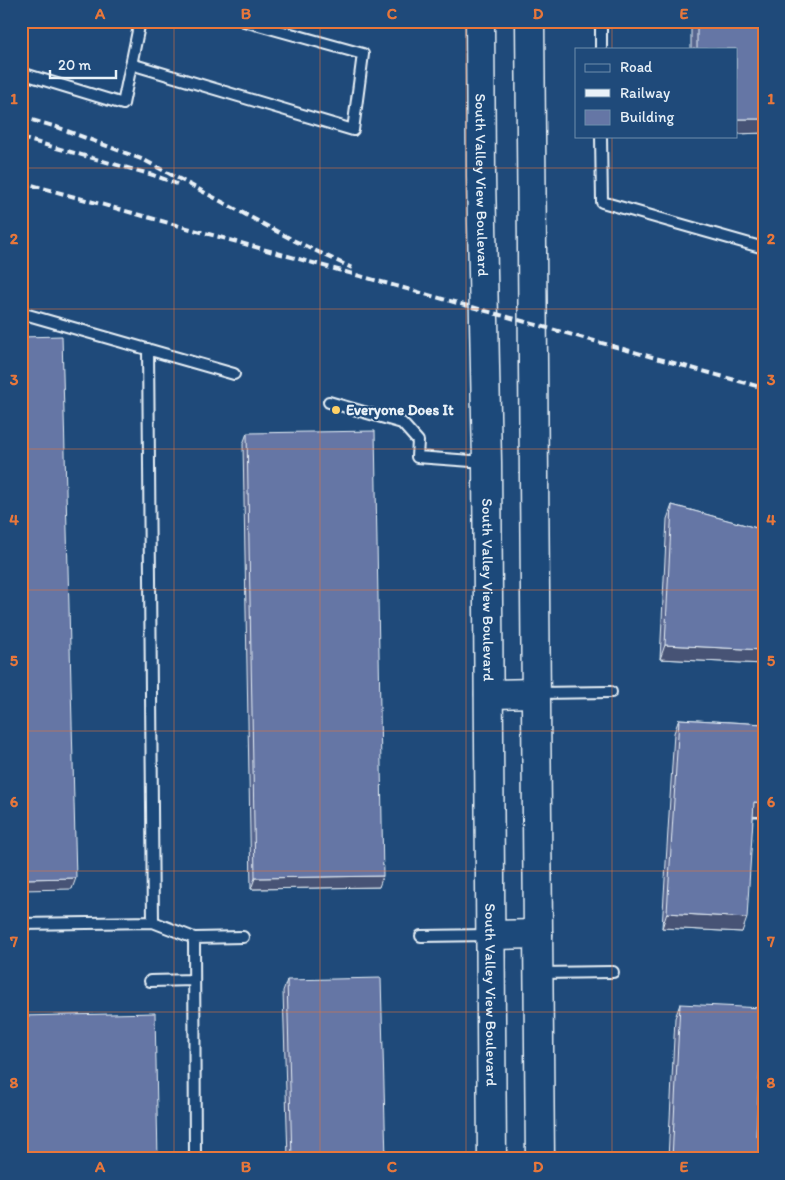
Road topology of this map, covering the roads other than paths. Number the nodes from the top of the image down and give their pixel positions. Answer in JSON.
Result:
{"nodes":[{"id":1,"x":140,"y":21,"type":"edge"},
{"id":2,"x":244,"y":21,"type":"edge"},
{"id":3,"x":480,"y":21,"type":"edge"},
{"id":4,"x":530,"y":21,"type":"edge"},
{"id":5,"x":601,"y":21,"type":"edge"},
{"id":6,"x":601,"y":48,"type":"edge"},
{"id":7,"x":131,"y":64,"type":"junction"},
{"id":8,"x":21,"y":72,"type":"edge"},
{"id":9,"x":602,"y":138,"type":"edge"},
{"id":10,"x":764,"y":248,"type":"edge"},
{"id":11,"x":21,"y":313,"type":"edge"},
{"id":12,"x":148,"y":349,"type":"junction"},
{"id":13,"x":234,"y":374,"type":"dead end"},
{"id":14,"x":329,"y":402,"type":"dead end"},
{"id":15,"x":487,"y":462,"type":"junction"},
{"id":16,"x":611,"y":692,"type":"dead end"},
{"id":17,"x":536,"y":693,"type":"junction"},
{"id":18,"x":489,"y":694,"type":"junction"},
{"id":19,"x":153,"y":922,"type":"junction"},
{"id":20,"x":21,"y":924,"type":"edge"},
{"id":21,"x":538,"y":934,"type":"junction"},
{"id":22,"x":490,"y":935,"type":"junction"},
{"id":23,"x":420,"y":936,"type":"dead end"},
{"id":24,"x":194,"y":938,"type":"junction"},
{"id":25,"x":243,"y":938,"type":"dead end"},
{"id":26,"x":613,"y":972,"type":"dead end"},
{"id":27,"x":539,"y":973,"type":"junction"},
{"id":28,"x":194,"y":980,"type":"junction"},
{"id":29,"x":150,"y":981,"type":"dead end"},
{"id":30,"x":195,"y":1159,"type":"edge"},
{"id":31,"x":492,"y":1159,"type":"edge"},
{"id":32,"x":540,"y":1159,"type":"edge"}],
"edges":[{"from":1,"to":7,"type":"lane"},
{"from":2,"to":7,"type":"lane"},
{"from":3,"to":15,"type":"main road","name":"South Valley View Boulevard"},
{"from":4,"to":17,"type":"main road"},
{"from":5,"to":6,"type":"lane"},
{"from":7,"to":8,"type":"lane"},
{"from":9,"to":10,"type":"lane"},
{"from":11,"to":12,"type":"lane"},
{"from":12,"to":13,"type":"lane"},
{"from":12,"to":19,"type":"lane"},
{"from":14,"to":15,"type":"lane"},
{"from":15,"to":18,"type":"main road","name":"South Valley View Boulevard"},
{"from":16,"to":17,"type":"lane"},
{"from":17,"to":18,"type":"main road"},
{"from":17,"to":21,"type":"main road"},
{"from":18,"to":22,"type":"main road","name":"South Valley View Boulevard"},
{"from":19,"to":20,"type":"lane"},
{"from":19,"to":24,"type":"lane"},
{"from":21,"to":22,"type":"main road"},
{"from":21,"to":27,"type":"main road"},
{"from":22,"to":23,"type":"lane"},
{"from":22,"to":31,"type":"main road","name":"South Valley View Boulevard"},
{"from":24,"to":25,"type":"lane"},
{"from":24,"to":28,"type":"lane"},
{"from":26,"to":27,"type":"lane"},
{"from":27,"to":32,"type":"main road"},
{"from":28,"to":29,"type":"lane"},
{"from":28,"to":30,"type":"lane"}]}
